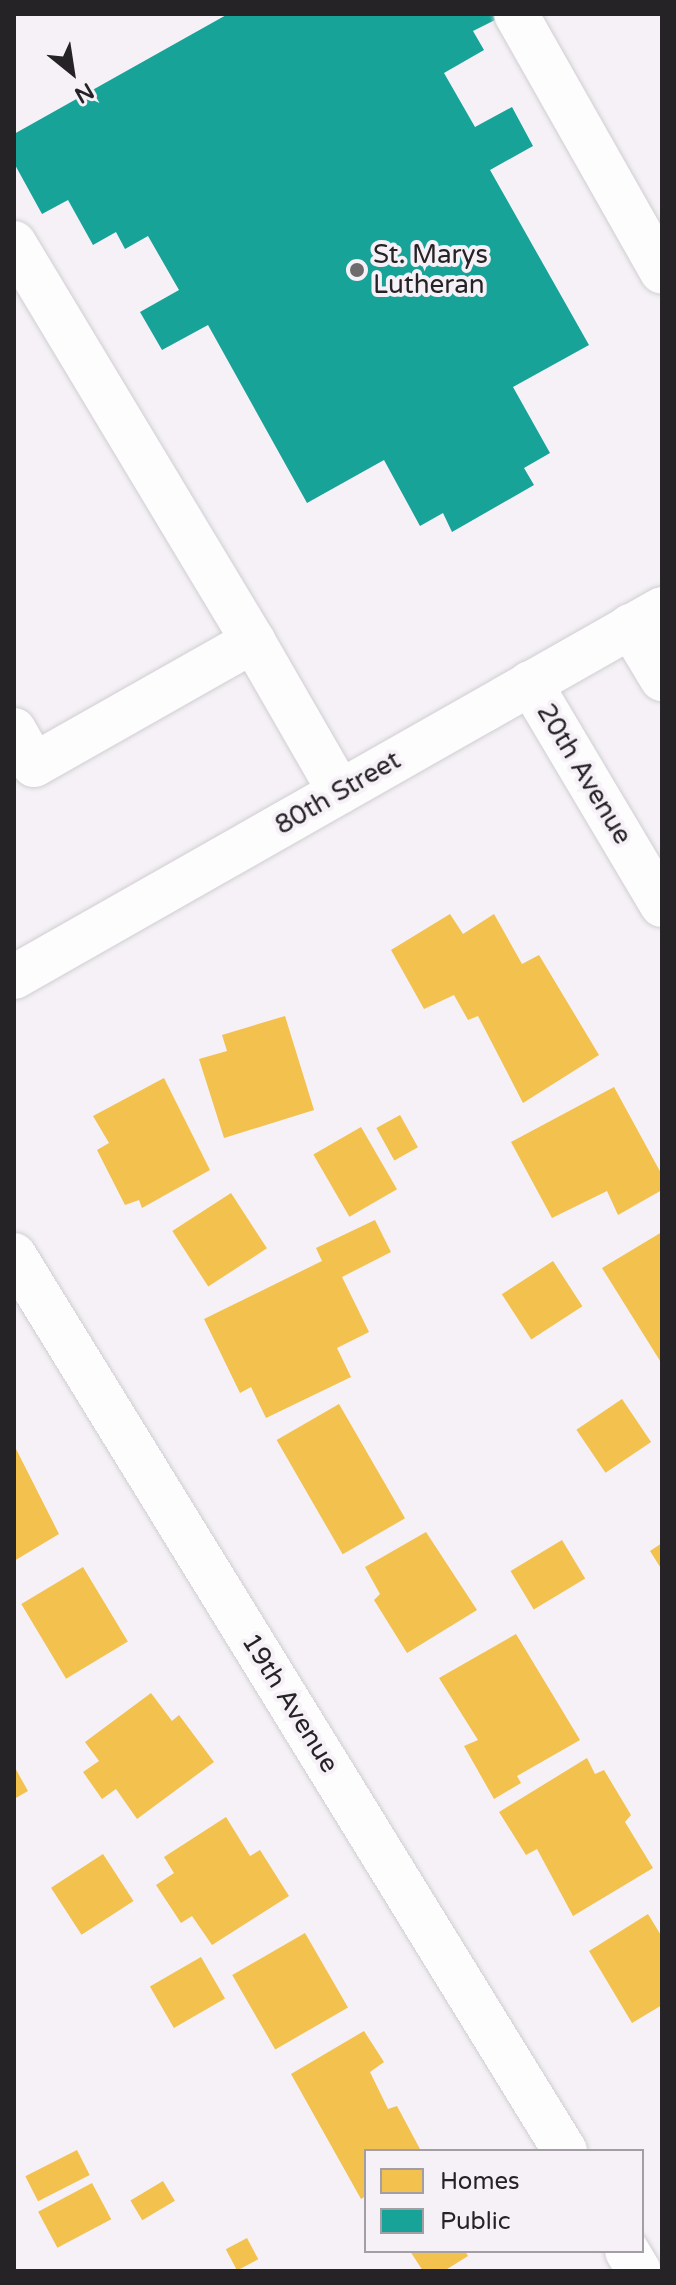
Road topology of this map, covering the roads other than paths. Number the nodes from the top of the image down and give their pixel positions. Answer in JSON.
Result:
{"nodes":[{"id":1,"x":516,"y":14,"type":"edge"},
{"id":2,"x":14,"y":243,"type":"edge"},
{"id":3,"x":662,"y":272,"type":"edge"},
{"id":4,"x":646,"y":617,"type":"edge"},
{"id":5,"x":253,"y":641,"type":"junction"},
{"id":6,"x":662,"y":679,"type":"edge"},
{"id":7,"x":530,"y":683,"type":"junction"},
{"id":8,"x":24,"y":747,"type":"edge"},
{"id":9,"x":340,"y":792,"type":"junction"},
{"id":10,"x":662,"y":905,"type":"edge"},
{"id":11,"x":14,"y":977,"type":"edge"},
{"id":12,"x":14,"y":1255,"type":"edge"},
{"id":13,"x":564,"y":2149,"type":"edge"},
{"id":14,"x":628,"y":2253,"type":"edge"},
{"id":15,"x":639,"y":2271,"type":"edge"}],
"edges":[{"from":1,"to":3,"type":"street"},
{"from":2,"to":5,"type":"street"},
{"from":4,"to":6,"type":"street"},
{"from":4,"to":7,"type":"street","name":"80th Street"},
{"from":5,"to":8,"type":"street"},
{"from":5,"to":9,"type":"street"},
{"from":7,"to":9,"type":"street","name":"80th Street"},
{"from":7,"to":10,"type":"street","name":"20th Avenue"},
{"from":9,"to":11,"type":"street","name":"80th Street"},
{"from":12,"to":13,"type":"street","name":"19th Avenue"},
{"from":14,"to":15,"type":"street"}]}
